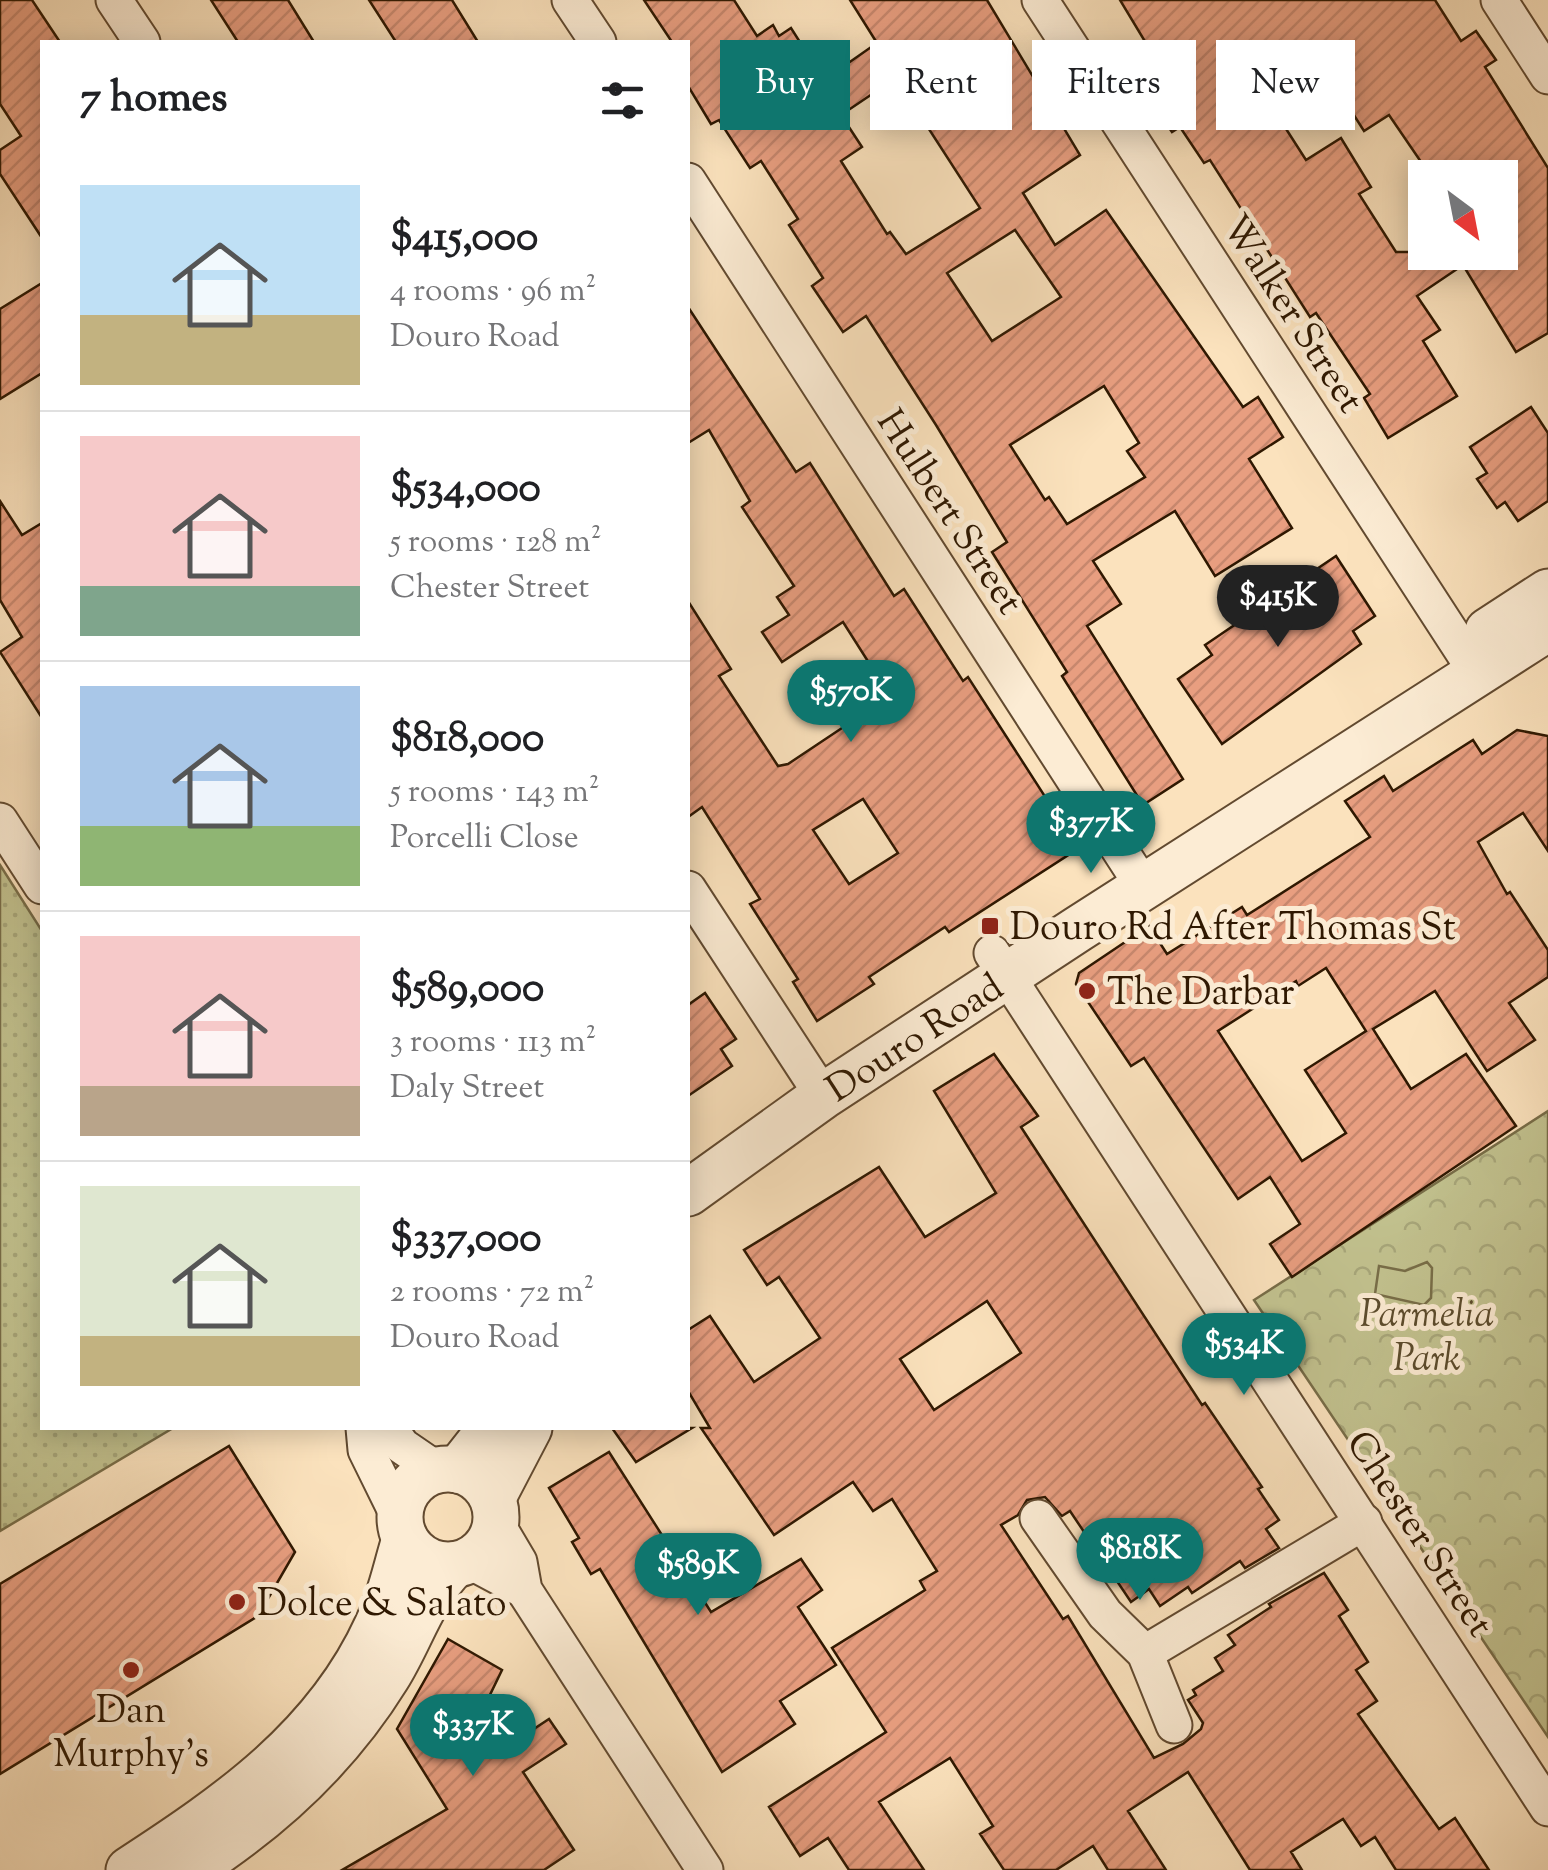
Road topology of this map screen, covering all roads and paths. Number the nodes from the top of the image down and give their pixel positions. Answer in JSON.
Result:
{"nodes":[{"id":1,"x":114,"y":0,"type":"edge"},
{"id":2,"x":570,"y":0,"type":"edge"},
{"id":3,"x":1040,"y":0,"type":"edge"},
{"id":4,"x":1499,"y":0,"type":"edge"},
{"id":5,"x":141,"y":40,"type":"edge"},
{"id":6,"x":597,"y":40,"type":"edge"},
{"id":7,"x":1548,"y":76,"type":"edge"},
{"id":8,"x":690,"y":184,"type":"edge"},
{"id":9,"x":1548,"y":592,"type":"edge"},
{"id":10,"x":1548,"y":628,"type":"edge"},
{"id":11,"x":1469,"y":661,"type":"junction"},
{"id":12,"x":0,"y":821,"type":"edge"},
{"id":13,"x":1136,"y":875,"type":"junction"},
{"id":14,"x":40,"y":883,"type":"edge"},
{"id":15,"x":690,"y":891,"type":"edge"},
{"id":16,"x":1000,"y":964,"type":"junction"},
{"id":17,"x":815,"y":1085,"type":"junction"},
{"id":18,"x":690,"y":1154,"type":"edge"},
{"id":19,"x":690,"y":1191,"type":"edge"},
{"id":20,"x":364,"y":1430,"type":"edge"},
{"id":21,"x":390,"y":1430,"type":"edge"},
{"id":22,"x":489,"y":1430,"type":"edge"},
{"id":23,"x":528,"y":1430,"type":"edge"},
{"id":24,"x":447,"y":1470,"type":"junction"},
{"id":25,"x":494,"y":1510,"type":"junction"},
{"id":26,"x":1038,"y":1518,"type":"dead end"},
{"id":27,"x":1364,"y":1522,"type":"junction"},
{"id":28,"x":402,"y":1529,"type":"junction"},
{"id":29,"x":462,"y":1563,"type":"junction"},
{"id":30,"x":524,"y":1590,"type":"junction"},
{"id":31,"x":1145,"y":1653,"type":"junction"},
{"id":32,"x":1174,"y":1724,"type":"dead end"},
{"id":33,"x":1548,"y":1808,"type":"edge"},
{"id":34,"x":130,"y":1870,"type":"edge"},
{"id":35,"x":190,"y":1870,"type":"edge"},
{"id":36,"x":705,"y":1870,"type":"edge"}],
"edges":[{"from":1,"to":5,"type":"street"},
{"from":2,"to":6,"type":"street"},
{"from":3,"to":11,"type":"street","name":"Walker Street"},
{"from":4,"to":7,"type":"street"},
{"from":8,"to":13,"type":"street","name":"Hulbert Street"},
{"from":9,"to":11,"type":"street","name":"Douro Road"},
{"from":10,"to":11,"type":"street","name":"Douro Road"},
{"from":11,"to":13,"type":"street","name":"Douro Road"},
{"from":12,"to":14,"type":"street"},
{"from":13,"to":16,"type":"street","name":"Douro Road"},
{"from":15,"to":17,"type":"street"},
{"from":16,"to":17,"type":"street","name":"Douro Road"},
{"from":16,"to":27,"type":"street","name":"Chester Street"},
{"from":17,"to":18,"type":"street","name":"Douro Road"},
{"from":17,"to":19,"type":"street","name":"Douro Road"},
{"from":20,"to":28,"type":"street"},
{"from":21,"to":24,"type":"street"},
{"from":22,"to":24,"type":"street"},
{"from":23,"to":25,"type":"street"},
{"from":24,"to":25,"type":"street"},
{"from":24,"to":28,"type":"street"},
{"from":25,"to":29,"type":"street"},
{"from":25,"to":30,"type":"street"},
{"from":26,"to":31,"type":"street"},
{"from":27,"to":31,"type":"street"},
{"from":27,"to":33,"type":"street","name":"Chester Street"},
{"from":28,"to":29,"type":"street"},
{"from":28,"to":34,"type":"street"},
{"from":29,"to":30,"type":"street"},
{"from":29,"to":35,"type":"street"},
{"from":30,"to":36,"type":"street"},
{"from":31,"to":32,"type":"street"}]}
